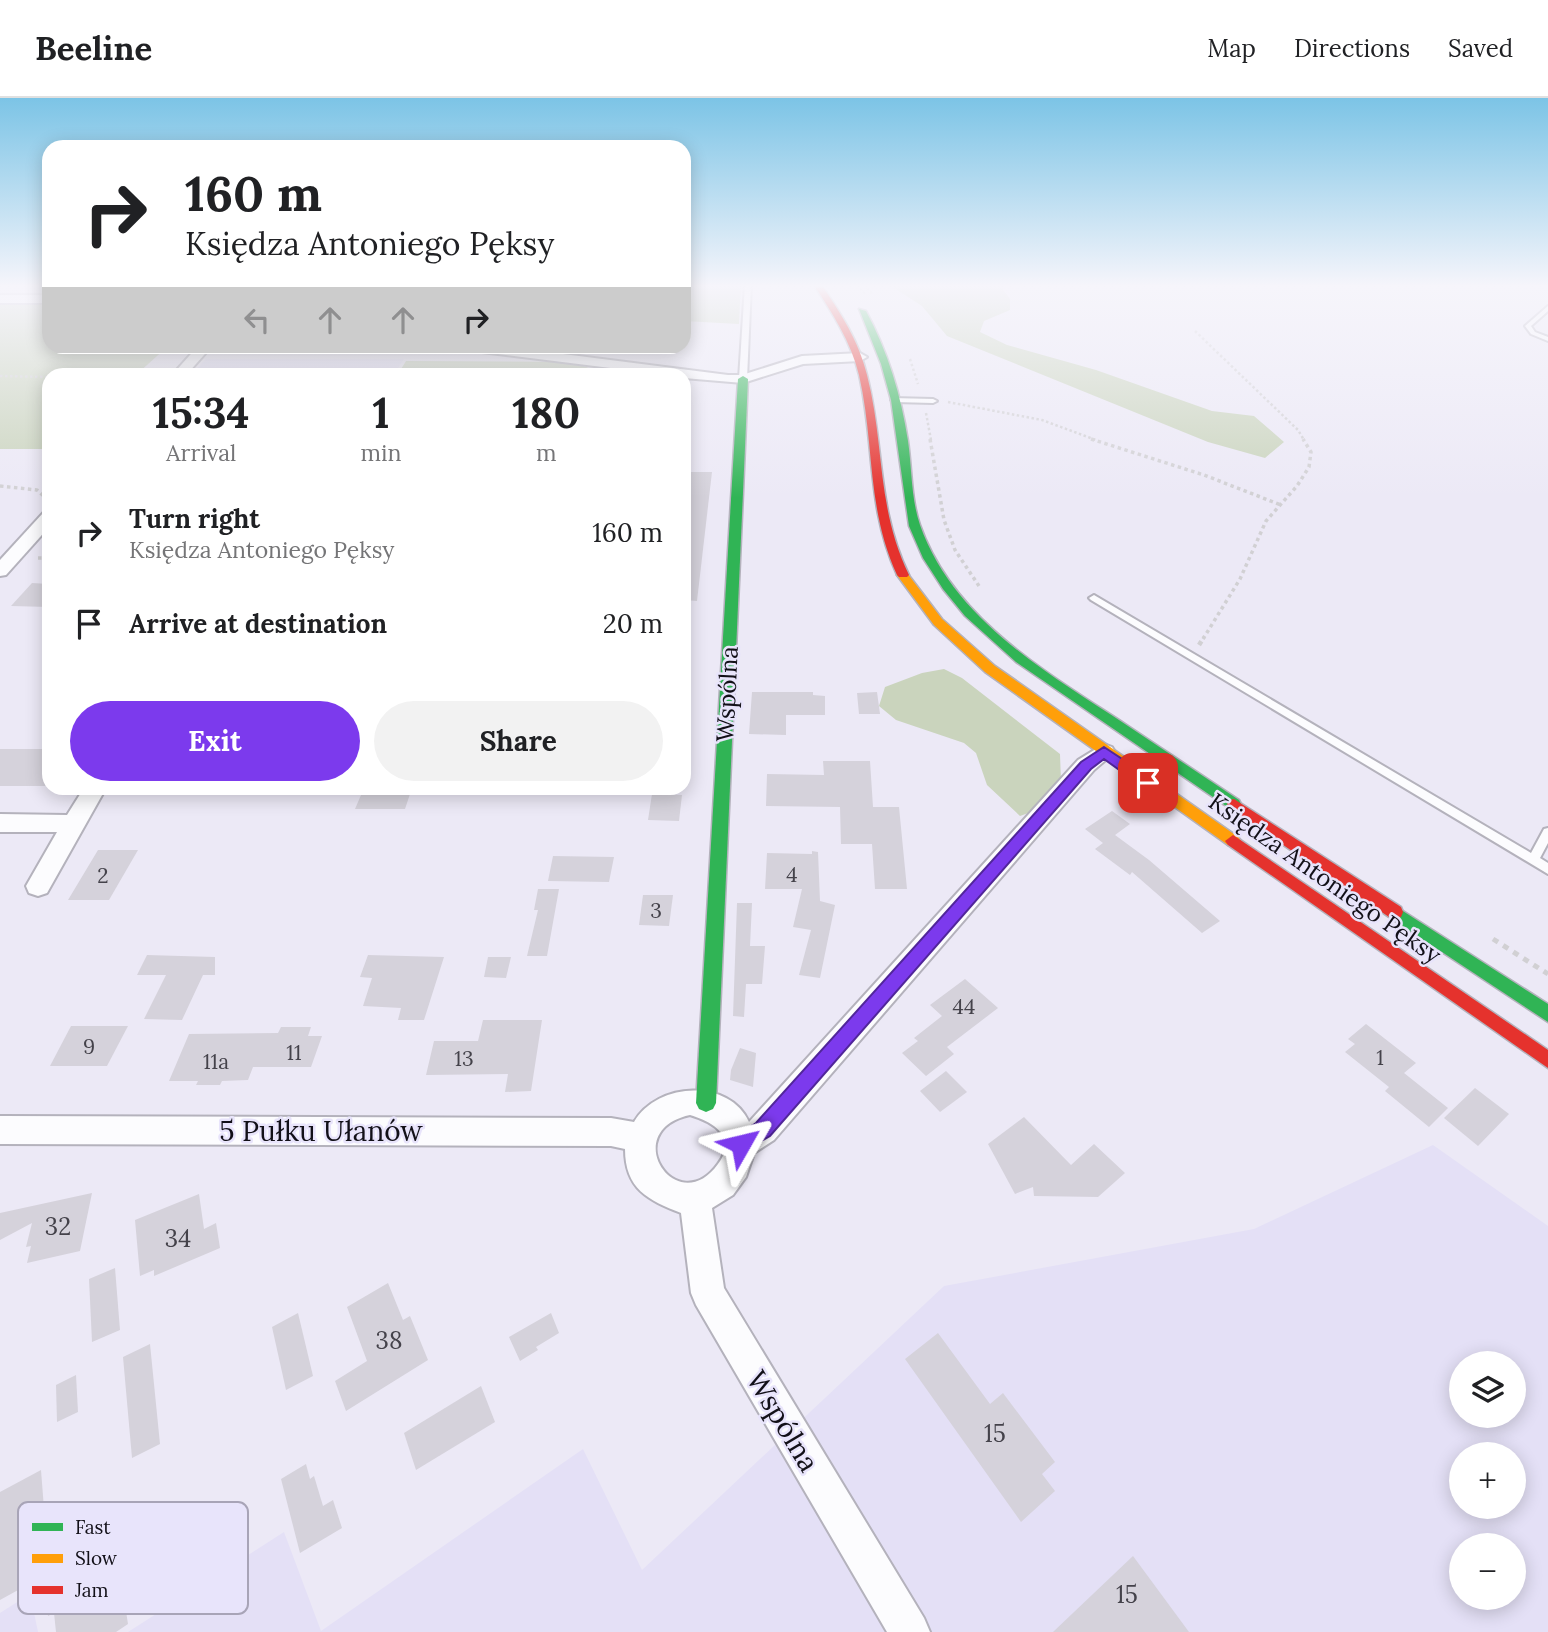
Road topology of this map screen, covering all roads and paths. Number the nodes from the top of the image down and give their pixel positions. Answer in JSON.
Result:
{"nodes":[{"id":1,"x":546,"y":356,"type":"edge"},
{"id":2,"x":744,"y":356,"type":"edge"},
{"id":3,"x":885,"y":356,"type":"edge"},
{"id":4,"x":1221,"y":356,"type":"edge"},
{"id":5,"x":860,"y":357,"type":"joint"},
{"id":6,"x":909,"y":357,"type":"dead end"},
{"id":7,"x":903,"y":358,"type":"dead end"},
{"id":8,"x":650,"y":368,"type":"edge"},
{"id":9,"x":691,"y":373,"type":"edge"},
{"id":10,"x":0,"y":376,"type":"edge"},
{"id":11,"x":42,"y":377,"type":"edge"},
{"id":12,"x":743,"y":379,"type":"junction"},
{"id":13,"x":895,"y":400,"type":"junction"},
{"id":14,"x":926,"y":400,"type":"junction"},
{"id":15,"x":0,"y":486,"type":"edge"},
{"id":16,"x":42,"y":495,"type":"edge"},
{"id":17,"x":1281,"y":505,"type":"junction"},
{"id":18,"x":42,"y":525,"type":"edge"},
{"id":19,"x":0,"y":571,"type":"edge"},
{"id":20,"x":981,"y":588,"type":"dead end"},
{"id":21,"x":1094,"y":598,"type":"dead end"},
{"id":22,"x":1192,"y":656,"type":"junction"},
{"id":23,"x":1104,"y":752,"type":"junction"},
{"id":24,"x":91,"y":795,"type":"edge"},
{"id":25,"x":0,"y":823,"type":"edge"},
{"id":26,"x":76,"y":824,"type":"junction"},
{"id":27,"x":1548,"y":832,"type":"edge"},
{"id":28,"x":1533,"y":860,"type":"junction"},
{"id":29,"x":1548,"y":869,"type":"edge"},
{"id":30,"x":37,"y":886,"type":"dead end"},
{"id":31,"x":1482,"y":932,"type":"dead end"},
{"id":32,"x":1548,"y":974,"type":"edge"},
{"id":33,"x":1548,"y":1014,"type":"edge"},
{"id":34,"x":1548,"y":1060,"type":"edge"},
{"id":35,"x":706,"y":1104,"type":"junction"},
{"id":36,"x":0,"y":1130,"type":"edge"},
{"id":37,"x":642,"y":1138,"type":"junction"},
{"id":38,"x":741,"y":1144,"type":"junction"},
{"id":39,"x":695,"y":1197,"type":"junction"},
{"id":40,"x":909,"y":1632,"type":"edge"}],
"edges":[{"from":1,"to":8,"type":"street"},
{"from":2,"to":12,"type":"lane","name":"Wspólna"},
{"from":3,"to":13,"type":"main road","name":"Księdza Antoniego Pęksy"},
{"from":4,"to":17,"type":"path"},
{"from":5,"to":12,"type":"street"},
{"from":5,"to":23,"type":"main road","name":"Księdza Antoniego Pęksy"},
{"from":6,"to":14,"type":"path"},
{"from":7,"to":14,"type":"path"},
{"from":9,"to":12,"type":"street"},
{"from":10,"to":11,"type":"path"},
{"from":12,"to":35,"type":"main road","name":"Wspólna"},
{"from":13,"to":14,"type":"lane"},
{"from":13,"to":33,"type":"main road","name":"Księdza Antoniego Pęksy"},
{"from":14,"to":17,"type":"path"},
{"from":14,"to":20,"type":"path"},
{"from":15,"to":16,"type":"path"},
{"from":17,"to":22,"type":"path"},
{"from":18,"to":19,"type":"street"},
{"from":21,"to":22,"type":"lane"},
{"from":22,"to":28,"type":"lane"},
{"from":23,"to":34,"type":"main road","name":"Księdza Antoniego Pęksy"},
{"from":23,"to":38,"type":"street"},
{"from":24,"to":26,"type":"street"},
{"from":25,"to":26,"type":"street"},
{"from":26,"to":30,"type":"street"},
{"from":27,"to":28,"type":"lane"},
{"from":28,"to":29,"type":"lane"},
{"from":31,"to":32,"type":"path"},
{"from":35,"to":37,"type":"street"},
{"from":35,"to":38,"type":"street"},
{"from":36,"to":37,"type":"street","name":"5 Pułku Ułanów"},
{"from":37,"to":39,"type":"street"},
{"from":38,"to":39,"type":"street"},
{"from":39,"to":40,"type":"street","name":"Wspólna"}]}
